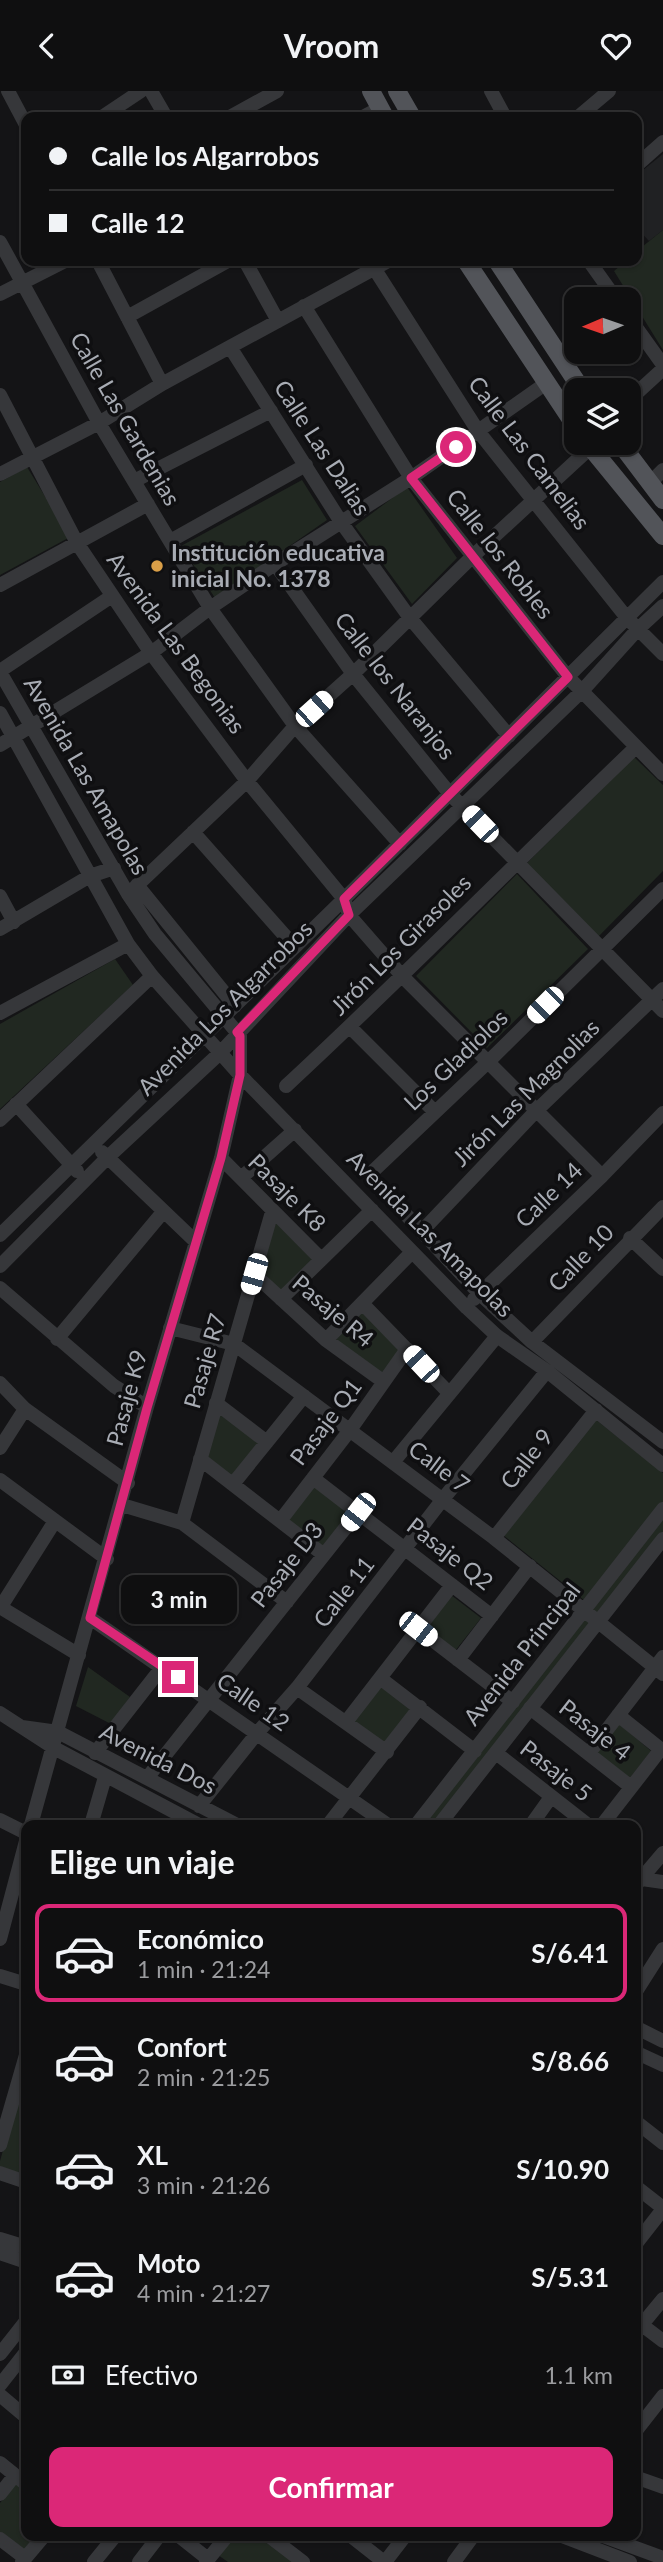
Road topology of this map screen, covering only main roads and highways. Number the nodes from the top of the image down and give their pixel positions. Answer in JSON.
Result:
{"nodes":[{"id":1,"x":371,"y":91,"type":"edge"},
{"id":2,"x":397,"y":91,"type":"edge"},
{"id":3,"x":382,"y":112,"type":"edge"},
{"id":4,"x":409,"y":112,"type":"edge"},
{"id":5,"x":469,"y":266,"type":"edge"},
{"id":6,"x":500,"y":266,"type":"edge"},
{"id":7,"x":574,"y":378,"type":"edge"},
{"id":8,"x":564,"y":410,"type":"edge"},
{"id":9,"x":596,"y":455,"type":"edge"},
{"id":10,"x":633,"y":455,"type":"edge"},
{"id":11,"x":657,"y":477,"type":"edge"},
{"id":12,"x":663,"y":500,"type":"edge"},
{"id":13,"x":663,"y":536,"type":"edge"}],
"edges":[{"from":1,"to":3,"type":"main road"},
{"from":2,"to":4,"type":"main road"},
{"from":5,"to":8,"type":"main road"},
{"from":6,"to":7,"type":"main road"},
{"from":9,"to":13,"type":"main road"},
{"from":10,"to":11,"type":"main road"},
{"from":11,"to":12,"type":"main road"}]}
